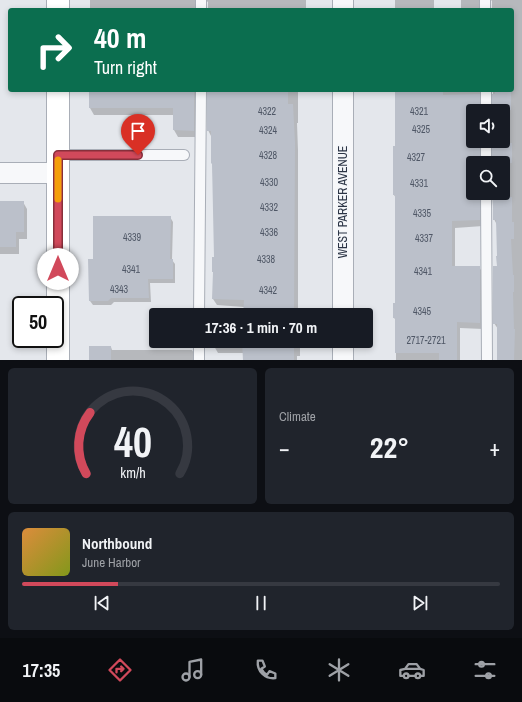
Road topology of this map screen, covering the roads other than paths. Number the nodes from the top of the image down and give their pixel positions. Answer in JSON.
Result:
{"nodes":[{"id":1,"x":58,"y":92,"type":"edge"},
{"id":2,"x":201,"y":92,"type":"edge"},
{"id":3,"x":343,"y":92,"type":"edge"},
{"id":4,"x":486,"y":92,"type":"edge"},
{"id":5,"x":486,"y":104,"type":"edge"},
{"id":6,"x":184,"y":155,"type":"dead end"},
{"id":7,"x":58,"y":164,"type":"junction"},
{"id":8,"x":0,"y":174,"type":"edge"},
{"id":9,"x":486,"y":200,"type":"edge"},
{"id":10,"x":199,"y":308,"type":"edge"},
{"id":11,"x":343,"y":308,"type":"edge"},
{"id":12,"x":199,"y":348,"type":"edge"},
{"id":13,"x":343,"y":348,"type":"edge"},
{"id":14,"x":58,"y":360,"type":"edge"},
{"id":15,"x":199,"y":360,"type":"edge"},
{"id":16,"x":342,"y":360,"type":"edge"},
{"id":17,"x":487,"y":360,"type":"edge"}],
"edges":[{"from":1,"to":7,"type":"main road"},
{"from":2,"to":10,"type":"lane"},
{"from":3,"to":11,"type":"street","name":"WEST PARKER AVENUE"},
{"from":4,"to":5,"type":"lane"},
{"from":6,"to":7,"type":"lane"},
{"from":7,"to":8,"type":"street"},
{"from":7,"to":14,"type":"main road"},
{"from":9,"to":17,"type":"lane"},
{"from":12,"to":15,"type":"lane"},
{"from":13,"to":16,"type":"street"}]}
